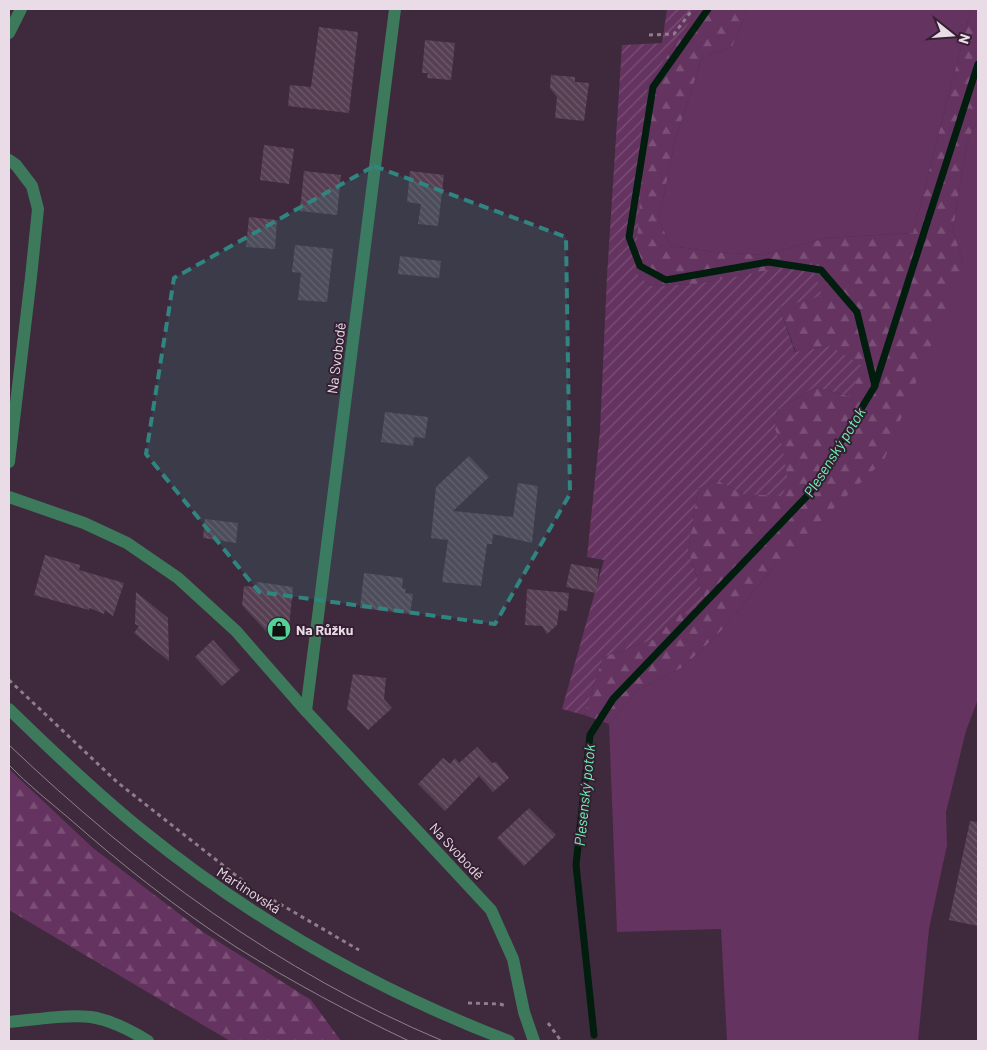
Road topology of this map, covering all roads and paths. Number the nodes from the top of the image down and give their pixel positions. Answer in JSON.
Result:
{"nodes":[{"id":1,"x":21,"y":9,"type":"edge"},
{"id":2,"x":395,"y":9,"type":"edge"},
{"id":3,"x":693,"y":9,"type":"edge"},
{"id":4,"x":9,"y":33,"type":"edge"},
{"id":5,"x":649,"y":35,"type":"dead end"},
{"id":6,"x":9,"y":160,"type":"edge"},
{"id":7,"x":9,"y":462,"type":"edge"},
{"id":8,"x":9,"y":497,"type":"edge"},
{"id":9,"x":9,"y":680,"type":"edge"},
{"id":10,"x":9,"y":709,"type":"edge"},
{"id":11,"x":306,"y":711,"type":"junction"},
{"id":12,"x":246,"y":883,"type":"dead end"},
{"id":13,"x":269,"y":898,"type":"dead end"},
{"id":14,"x":359,"y":951,"type":"dead end"},
{"id":15,"x":460,"y":1000,"type":"dead end"},
{"id":16,"x":524,"y":1012,"type":"junction"},
{"id":17,"x":9,"y":1022,"type":"edge"},
{"id":18,"x":148,"y":1041,"type":"edge"},
{"id":19,"x":509,"y":1041,"type":"edge"},
{"id":20,"x":534,"y":1041,"type":"edge"},
{"id":21,"x":561,"y":1041,"type":"edge"}],
"edges":[{"from":1,"to":4,"type":"street"},
{"from":2,"to":11,"type":"street","name":"Na Svobodě"},
{"from":3,"to":5,"type":"path"},
{"from":6,"to":7,"type":"street"},
{"from":8,"to":11,"type":"street","name":"Na Svobodě"},
{"from":9,"to":12,"type":"path"},
{"from":10,"to":19,"type":"street","name":"Martinovská"},
{"from":11,"to":16,"type":"street","name":"Na Svobodě"},
{"from":13,"to":14,"type":"path"},
{"from":15,"to":16,"type":"path"},
{"from":16,"to":20,"type":"street","name":"Na Svobodě"},
{"from":16,"to":21,"type":"path"},
{"from":17,"to":18,"type":"street"}]}
